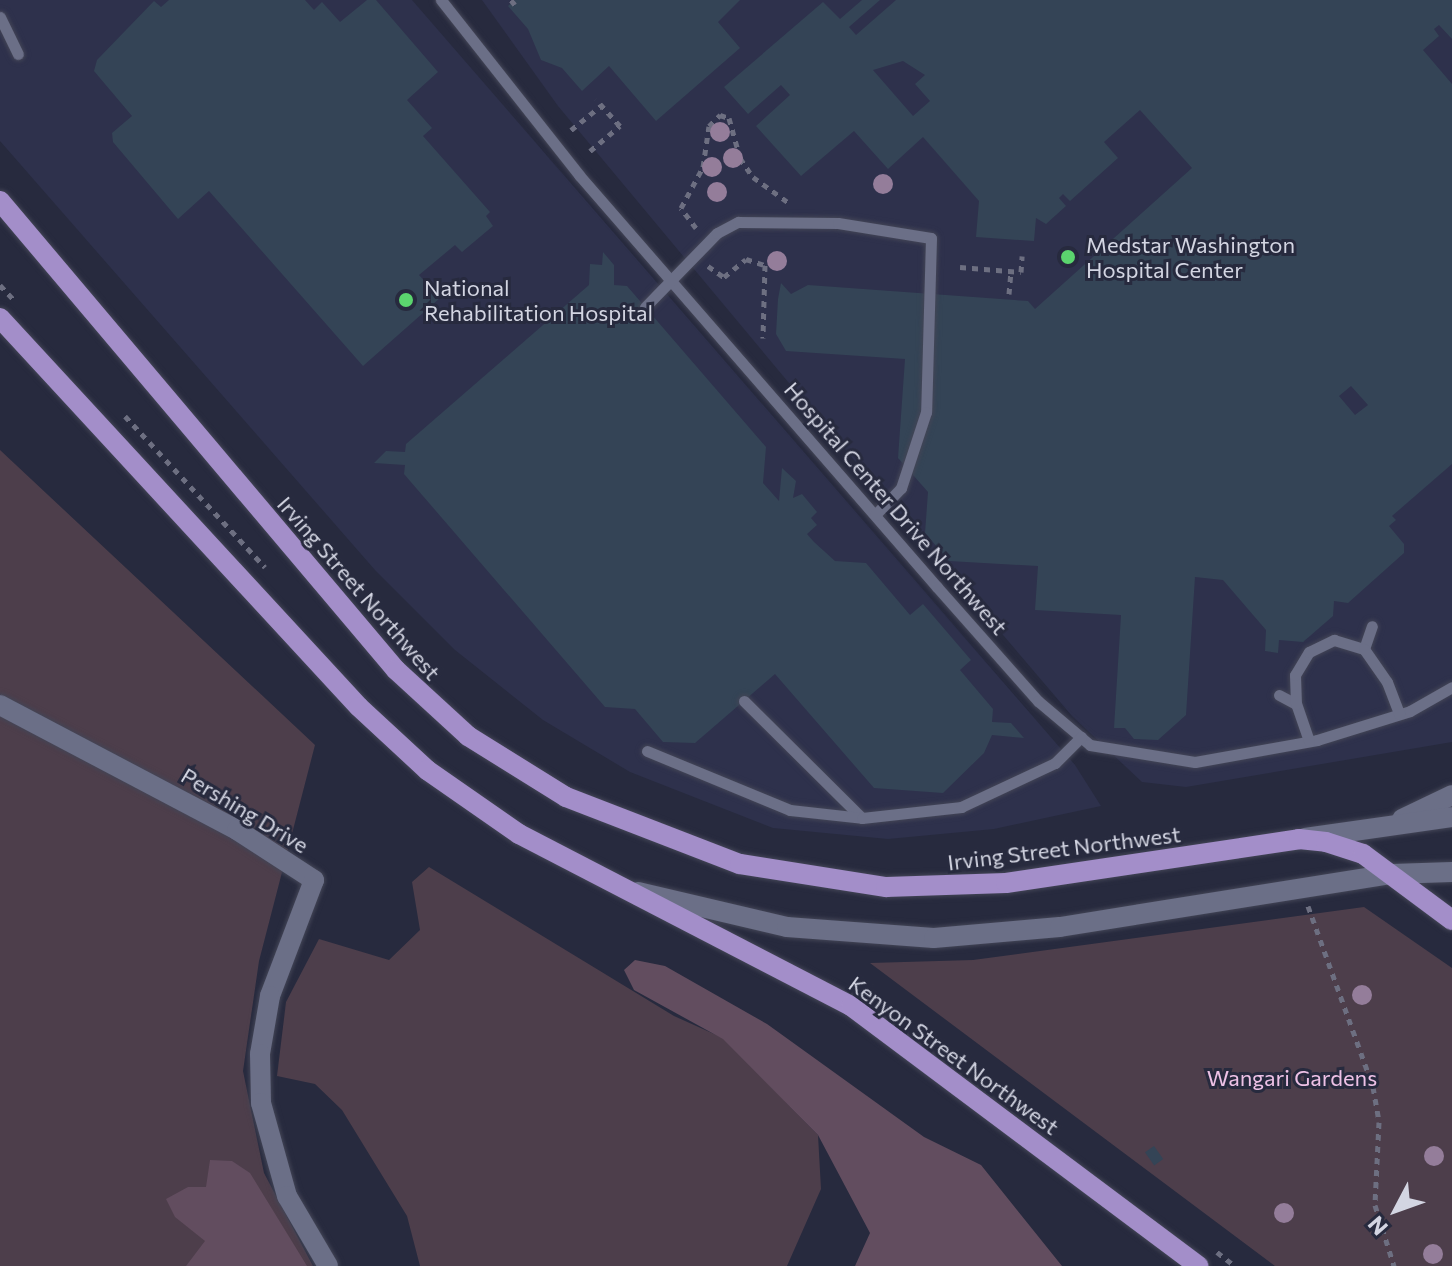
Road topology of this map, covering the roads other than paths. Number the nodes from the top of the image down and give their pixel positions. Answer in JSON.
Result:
{"nodes":[{"id":1,"x":441,"y":0,"type":"edge"},
{"id":2,"x":0,"y":17,"type":"edge"},
{"id":3,"x":18,"y":54,"type":"dead end"},
{"id":4,"x":0,"y":201,"type":"edge"},
{"id":5,"x":670,"y":277,"type":"junction"},
{"id":6,"x":645,"y":307,"type":"dead end"},
{"id":7,"x":0,"y":318,"type":"edge"},
{"id":8,"x":875,"y":515,"type":"junction"},
{"id":9,"x":1372,"y":626,"type":"dead end"},
{"id":10,"x":1364,"y":649,"type":"junction"},
{"id":11,"x":1452,"y":687,"type":"edge"},
{"id":12,"x":1279,"y":695,"type":"dead end"},
{"id":13,"x":744,"y":701,"type":"dead end"},
{"id":14,"x":1296,"y":704,"type":"junction"},
{"id":15,"x":0,"y":705,"type":"edge"},
{"id":16,"x":1399,"y":714,"type":"junction"},
{"id":17,"x":1081,"y":737,"type":"junction"},
{"id":18,"x":1309,"y":741,"type":"junction"},
{"id":19,"x":647,"y":751,"type":"dead end"},
{"id":20,"x":1452,"y":795,"type":"edge"},
{"id":21,"x":1452,"y":817,"type":"edge"},
{"id":22,"x":862,"y":818,"type":"junction"},
{"id":23,"x":1395,"y":824,"type":"junction"},
{"id":24,"x":1299,"y":839,"type":"junction"},
{"id":25,"x":1452,"y":872,"type":"edge"},
{"id":26,"x":1392,"y":874,"type":"junction"},
{"id":27,"x":622,"y":888,"type":"junction"},
{"id":28,"x":1452,"y":920,"type":"edge"},
{"id":29,"x":328,"y":1266,"type":"edge"},
{"id":30,"x":1198,"y":1266,"type":"edge"}],
"edges":[{"from":1,"to":5,"type":"lane","name":"Hospital Center Drive Northwest"},
{"from":2,"to":3,"type":"lane"},
{"from":4,"to":24,"type":"main road","name":"Irving Street Northwest"},
{"from":5,"to":6,"type":"lane"},
{"from":5,"to":8,"type":"lane","name":"Hospital Center Drive Northwest"},
{"from":5,"to":8,"type":"lane"},
{"from":7,"to":27,"type":"main road"},
{"from":8,"to":17,"type":"lane","name":"Hospital Center Drive Northwest"},
{"from":9,"to":10,"type":"lane"},
{"from":10,"to":14,"type":"lane"},
{"from":10,"to":16,"type":"lane"},
{"from":11,"to":16,"type":"lane","name":"Hospital Center Drive Northwest"},
{"from":12,"to":14,"type":"lane"},
{"from":13,"to":22,"type":"lane"},
{"from":14,"to":18,"type":"lane"},
{"from":15,"to":29,"type":"main road","name":"Pershing Drive"},
{"from":16,"to":18,"type":"lane","name":"Hospital Center Drive Northwest"},
{"from":17,"to":18,"type":"lane","name":"Hospital Center Drive Northwest"},
{"from":17,"to":22,"type":"lane"},
{"from":19,"to":22,"type":"lane"},
{"from":20,"to":23,"type":"main road"},
{"from":21,"to":23,"type":"main road"},
{"from":23,"to":24,"type":"main road"},
{"from":24,"to":26,"type":"main road","name":"Irving Street Northwest"},
{"from":25,"to":26,"type":"main road"},
{"from":26,"to":27,"type":"main road"},
{"from":26,"to":28,"type":"main road","name":"Irving Street Northwest"},
{"from":27,"to":30,"type":"main road","name":"Kenyon Street Northwest"}]}
